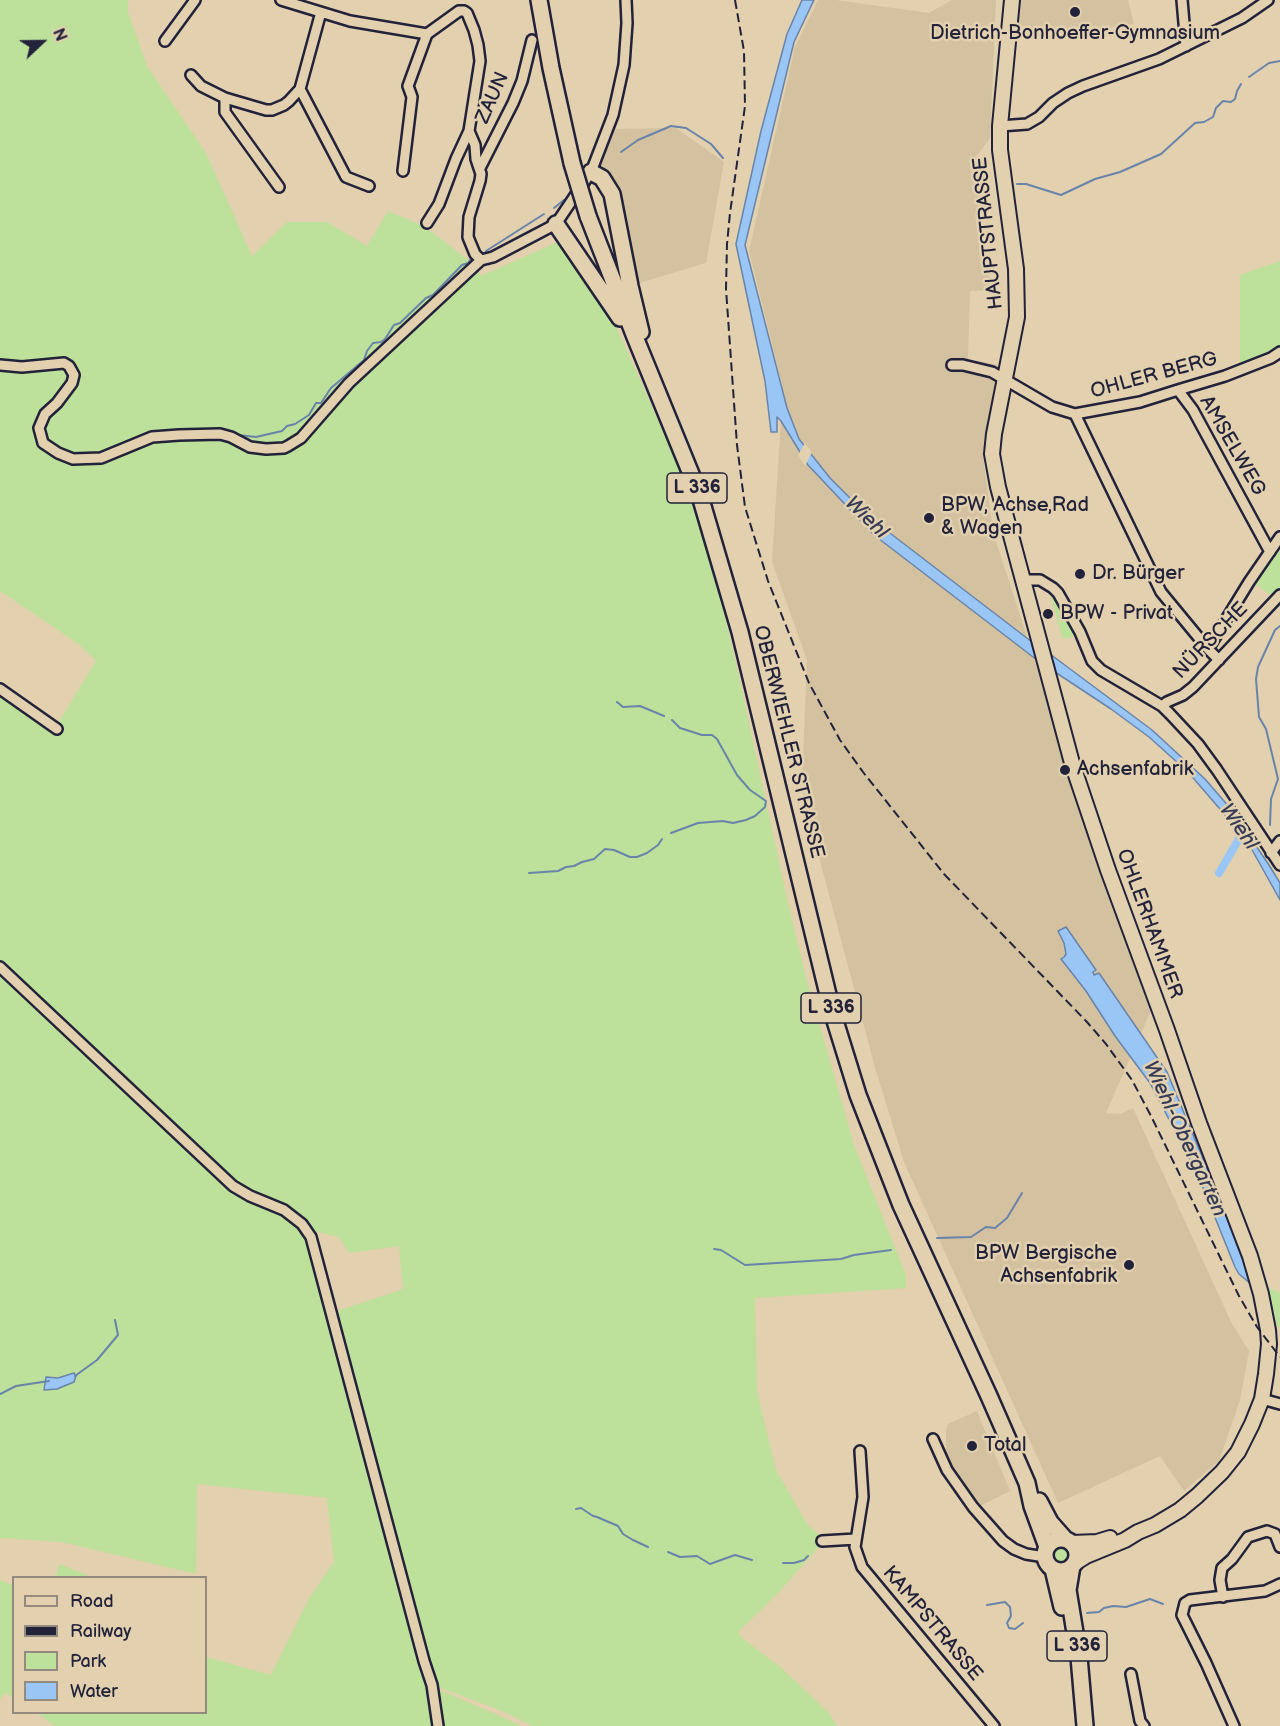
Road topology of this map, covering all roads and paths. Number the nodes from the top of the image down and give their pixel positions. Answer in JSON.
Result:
{"nodes":[{"id":1,"x":195,"y":0,"type":"edge"},
{"id":2,"x":281,"y":0,"type":"edge"},
{"id":3,"x":539,"y":0,"type":"edge"},
{"id":4,"x":626,"y":0,"type":"edge"},
{"id":5,"x":1012,"y":0,"type":"edge"},
{"id":6,"x":1182,"y":0,"type":"edge"},
{"id":7,"x":1268,"y":0,"type":"edge"},
{"id":8,"x":321,"y":12,"type":"junction"},
{"id":9,"x":427,"y":34,"type":"junction"},
{"id":10,"x":165,"y":40,"type":"dead end"},
{"id":11,"x":532,"y":40,"type":"dead end"},
{"id":12,"x":1186,"y":46,"type":"junction"},
{"id":13,"x":191,"y":75,"type":"dead end"},
{"id":14,"x":300,"y":89,"type":"junction"},
{"id":15,"x":225,"y":98,"type":"junction"},
{"id":16,"x":1000,"y":126,"type":"junction"},
{"id":17,"x":469,"y":131,"type":"junction"},
{"id":18,"x":480,"y":168,"type":"junction"},
{"id":19,"x":403,"y":171,"type":"dead end"},
{"id":20,"x":591,"y":172,"type":"junction"},
{"id":21,"x":369,"y":186,"type":"dead end"},
{"id":22,"x":279,"y":187,"type":"dead end"},
{"id":23,"x":427,"y":223,"type":"dead end"},
{"id":24,"x":556,"y":224,"type":"junction"},
{"id":25,"x":481,"y":260,"type":"junction"},
{"id":26,"x":635,"y":337,"type":"junction"},
{"id":27,"x":1280,"y":352,"type":"edge"},
{"id":28,"x":0,"y":364,"type":"edge"},
{"id":29,"x":952,"y":365,"type":"dead end"},
{"id":30,"x":1004,"y":380,"type":"junction"},
{"id":31,"x":1178,"y":390,"type":"junction"},
{"id":32,"x":661,"y":399,"type":"junction"},
{"id":33,"x":1075,"y":414,"type":"junction"},
{"id":34,"x":1280,"y":537,"type":"edge"},
{"id":35,"x":1270,"y":552,"type":"junction"},
{"id":36,"x":1023,"y":582,"type":"junction"},
{"id":37,"x":1279,"y":597,"type":"edge"},
{"id":38,"x":1208,"y":649,"type":"junction"},
{"id":39,"x":1219,"y":660,"type":"junction"},
{"id":40,"x":0,"y":690,"type":"edge"},
{"id":41,"x":1162,"y":706,"type":"junction"},
{"id":42,"x":57,"y":729,"type":"dead end"},
{"id":43,"x":1280,"y":842,"type":"edge"},
{"id":44,"x":1271,"y":853,"type":"junction"},
{"id":45,"x":1280,"y":865,"type":"edge"},
{"id":46,"x":0,"y":967,"type":"edge"},
{"id":47,"x":1262,"y":1399,"type":"junction"},
{"id":48,"x":1280,"y":1404,"type":"edge"},
{"id":49,"x":933,"y":1439,"type":"dead end"},
{"id":50,"x":860,"y":1451,"type":"dead end"},
{"id":51,"x":1027,"y":1484,"type":"junction"},
{"id":52,"x":1138,"y":1532,"type":"junction"},
{"id":53,"x":856,"y":1539,"type":"junction"},
{"id":54,"x":822,"y":1541,"type":"dead end"},
{"id":55,"x":1068,"y":1541,"type":"junction"},
{"id":56,"x":1280,"y":1547,"type":"edge"},
{"id":57,"x":1048,"y":1558,"type":"junction"},
{"id":58,"x":1074,"y":1565,"type":"junction"},
{"id":59,"x":1280,"y":1584,"type":"edge"},
{"id":60,"x":1223,"y":1597,"type":"junction"},
{"id":61,"x":1131,"y":1674,"type":"dead end"},
{"id":62,"x":438,"y":1726,"type":"edge"},
{"id":63,"x":994,"y":1726,"type":"edge"},
{"id":64,"x":1077,"y":1726,"type":"edge"},
{"id":65,"x":1085,"y":1726,"type":"edge"},
{"id":66,"x":1144,"y":1726,"type":"edge"},
{"id":67,"x":1234,"y":1726,"type":"edge"}],
"edges":[{"from":1,"to":10,"type":"street"},
{"from":2,"to":8,"type":"street"},
{"from":3,"to":26,"type":"main road","name":"OBERWIEHLER STRASSE","number":"L 336","bridge":true},
{"from":4,"to":20,"type":"street"},
{"from":5,"to":16,"type":"street","name":"HAUPTSTRASSE"},
{"from":6,"to":12,"type":"street"},
{"from":7,"to":12,"type":"street"},
{"from":8,"to":9,"type":"street"},
{"from":8,"to":14,"type":"street"},
{"from":9,"to":17,"type":"street","name":"ZAUN"},
{"from":9,"to":19,"type":"street"},
{"from":11,"to":18,"type":"street","name":"ZAUN"},
{"from":12,"to":16,"type":"street"},
{"from":13,"to":15,"type":"street"},
{"from":14,"to":15,"type":"street"},
{"from":14,"to":21,"type":"street"},
{"from":15,"to":22,"type":"street"},
{"from":16,"to":30,"type":"street","name":"HAUPTSTRASSE"},
{"from":17,"to":18,"type":"street","name":"ZAUN"},
{"from":17,"to":23,"type":"street","name":"ZAUN"},
{"from":18,"to":25,"type":"street","name":"ZAUN"},
{"from":20,"to":24,"type":"street"},
{"from":20,"to":32,"type":"main road","number":"L 336"},
{"from":24,"to":25,"type":"street"},
{"from":24,"to":26,"type":"main road","number":"L 336"},
{"from":25,"to":28,"type":"street"},
{"from":26,"to":32,"type":"main road","name":"OBERWIEHLER STRASSE","number":"L 336"},
{"from":27,"to":31,"type":"street","name":"OHLER BERG"},
{"from":29,"to":30,"type":"street","name":"OHLER BERG"},
{"from":30,"to":33,"type":"street","name":"OHLER BERG"},
{"from":30,"to":36,"type":"street","name":"HAUPTSTRASSE"},
{"from":31,"to":33,"type":"street","name":"OHLER BERG"},
{"from":31,"to":35,"type":"street","name":"AMSELWEG"},
{"from":32,"to":51,"type":"main road","name":"OBERWIEHLER STRASSE","number":"L 336"},
{"from":33,"to":38,"type":"street"},
{"from":34,"to":35,"type":"street"},
{"from":35,"to":38,"type":"street"},
{"from":36,"to":41,"type":"street"},
{"from":36,"to":47,"type":"street","name":"OHLERHAMMER"},
{"from":37,"to":39,"type":"street","name":"NÜRSCHE"},
{"from":38,"to":39,"type":"street"},
{"from":39,"to":41,"type":"street","name":"NÜRSCHE"},
{"from":40,"to":42,"type":"street"},
{"from":41,"to":44,"type":"street"},
{"from":43,"to":44,"type":"street"},
{"from":44,"to":45,"type":"street"},
{"from":46,"to":62,"type":"street"},
{"from":47,"to":48,"type":"street"},
{"from":47,"to":52,"type":"street"},
{"from":49,"to":57,"type":"street"},
{"from":50,"to":53,"type":"street","name":"KAMPSTRASSE"},
{"from":51,"to":55,"type":"main road","name":"OBERWIEHLER STRASSE","number":"L 336"},
{"from":51,"to":57,"type":"main road","name":"OBERWIEHLER STRASSE","number":"L 336"},
{"from":52,"to":55,"type":"street"},
{"from":52,"to":58,"type":"street"},
{"from":53,"to":54,"type":"street"},
{"from":53,"to":63,"type":"street","name":"KAMPSTRASSE"},
{"from":55,"to":57,"type":"main road"},
{"from":55,"to":58,"type":"main road"},
{"from":56,"to":60,"type":"street"},
{"from":57,"to":58,"type":"main road"},
{"from":57,"to":64,"type":"main road","name":"OBERWIEHLER STRASSE","number":"L 336"},
{"from":58,"to":65,"type":"main road","number":"L 336"},
{"from":59,"to":60,"type":"street"},
{"from":60,"to":67,"type":"street"},
{"from":61,"to":66,"type":"street"}]}
